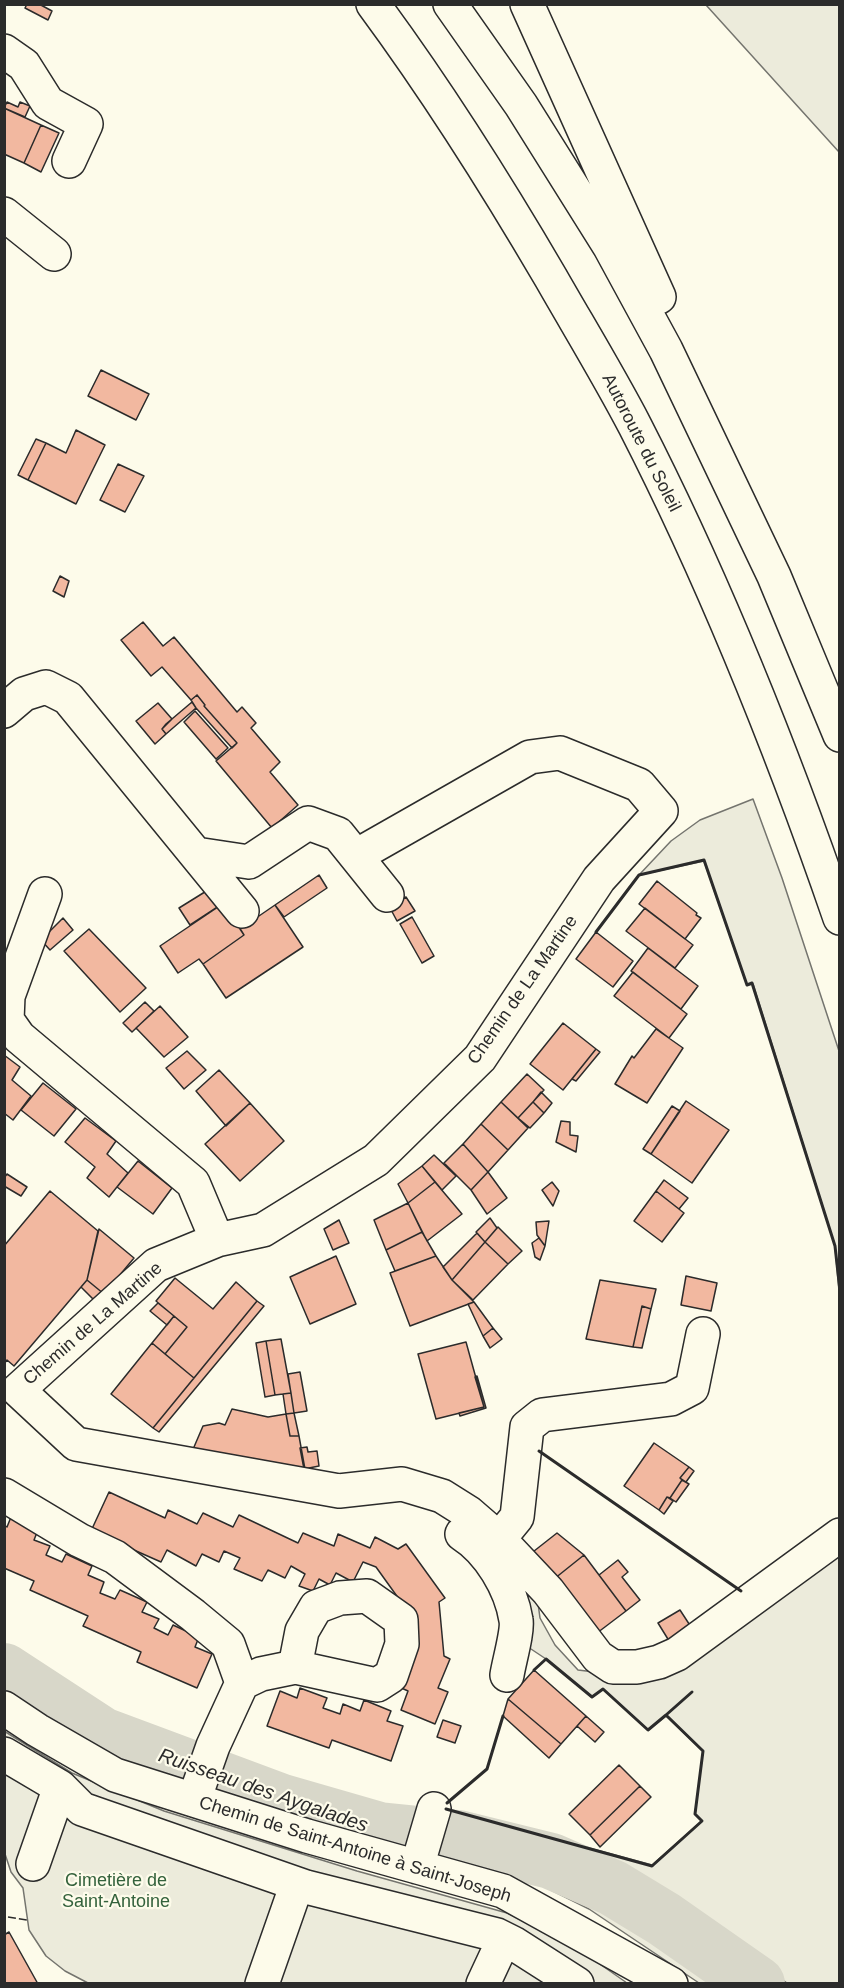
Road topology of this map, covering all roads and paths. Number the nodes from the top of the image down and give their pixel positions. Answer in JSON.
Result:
{"nodes":[{"id":1,"x":373,"y":4,"type":"edge"},
{"id":2,"x":450,"y":4,"type":"edge"},
{"id":3,"x":527,"y":4,"type":"edge"},
{"id":4,"x":4,"y":51,"type":"edge"},
{"id":5,"x":69,"y":161,"type":"dead end"},
{"id":6,"x":4,"y":214,"type":"edge"},
{"id":7,"x":54,"y":254,"type":"dead end"},
{"id":8,"x":774,"y":576,"type":"junction"},
{"id":9,"x":4,"y":711,"type":"edge"},
{"id":10,"x":840,"y":735,"type":"edge"},
{"id":11,"x":196,"y":854,"type":"junction"},
{"id":12,"x":356,"y":856,"type":"junction"},
{"id":13,"x":45,"y":894,"type":"dead end"},
{"id":14,"x":387,"y":895,"type":"dead end"},
{"id":15,"x":242,"y":911,"type":"dead end"},
{"id":16,"x":840,"y":918,"type":"edge"},
{"id":17,"x":217,"y":1240,"type":"junction"},
{"id":18,"x":703,"y":1334,"type":"dead end"},
{"id":19,"x":11,"y":1390,"type":"edge"},
{"id":20,"x":339,"y":1491,"type":"junction"},
{"id":21,"x":4,"y":1495,"type":"edge"},
{"id":22,"x":840,"y":1535,"type":"edge"},
{"id":23,"x":499,"y":1539,"type":"junction"},
{"id":24,"x":295,"y":1667,"type":"dead end"},
{"id":25,"x":507,"y":1675,"type":"dead end"},
{"id":26,"x":242,"y":1683,"type":"junction"},
{"id":27,"x":4,"y":1708,"type":"edge"},
{"id":28,"x":4,"y":1754,"type":"edge"},
{"id":29,"x":60,"y":1787,"type":"junction"},
{"id":30,"x":197,"y":1794,"type":"junction"},
{"id":31,"x":434,"y":1809,"type":"dead end"},
{"id":32,"x":33,"y":1864,"type":"dead end"},
{"id":33,"x":417,"y":1867,"type":"junction"},
{"id":34,"x":297,"y":1884,"type":"junction"},
{"id":35,"x":504,"y":1939,"type":"junction"},
{"id":36,"x":262,"y":1983,"type":"edge"},
{"id":37,"x":483,"y":1983,"type":"edge"},
{"id":38,"x":577,"y":1983,"type":"edge"},
{"id":39,"x":671,"y":1983,"type":"edge"}],
"edges":[{"from":1,"to":16,"type":"main road","name":"Autoroute du Soleil"},
{"from":2,"to":8,"type":"main road"},
{"from":3,"to":8,"type":"main road"},
{"from":4,"to":5,"type":"main road"},
{"from":6,"to":7,"type":"main road"},
{"from":8,"to":10,"type":"main road"},
{"from":9,"to":11,"type":"main road"},
{"from":11,"to":12,"type":"main road"},
{"from":11,"to":15,"type":"main road"},
{"from":12,"to":14,"type":"main road"},
{"from":12,"to":17,"type":"main road","name":"Chemin de La Martine"},
{"from":13,"to":17,"type":"main road"},
{"from":17,"to":19,"type":"main road","name":"Chemin de La Martine"},
{"from":18,"to":23,"type":"main road"},
{"from":19,"to":20,"type":"main road"},
{"from":20,"to":23,"type":"main road"},
{"from":20,"to":25,"type":"main road"},
{"from":21,"to":26,"type":"main road"},
{"from":22,"to":23,"type":"main road"},
{"from":24,"to":26,"type":"main road"},
{"from":26,"to":30,"type":"main road"},
{"from":27,"to":30,"type":"main road","name":"Chemin de Saint-Antoine à Saint-Joseph"},
{"from":28,"to":29,"type":"main road"},
{"from":29,"to":32,"type":"main road"},
{"from":29,"to":34,"type":"main road"},
{"from":30,"to":33,"type":"main road","name":"Chemin de Saint-Antoine à Saint-Joseph"},
{"from":31,"to":33,"type":"main road"},
{"from":33,"to":39,"type":"main road","name":"Chemin de Saint-Antoine à Saint-Joseph"},
{"from":34,"to":35,"type":"main road"},
{"from":34,"to":36,"type":"main road"},
{"from":35,"to":37,"type":"main road"},
{"from":35,"to":38,"type":"main road"}]}
